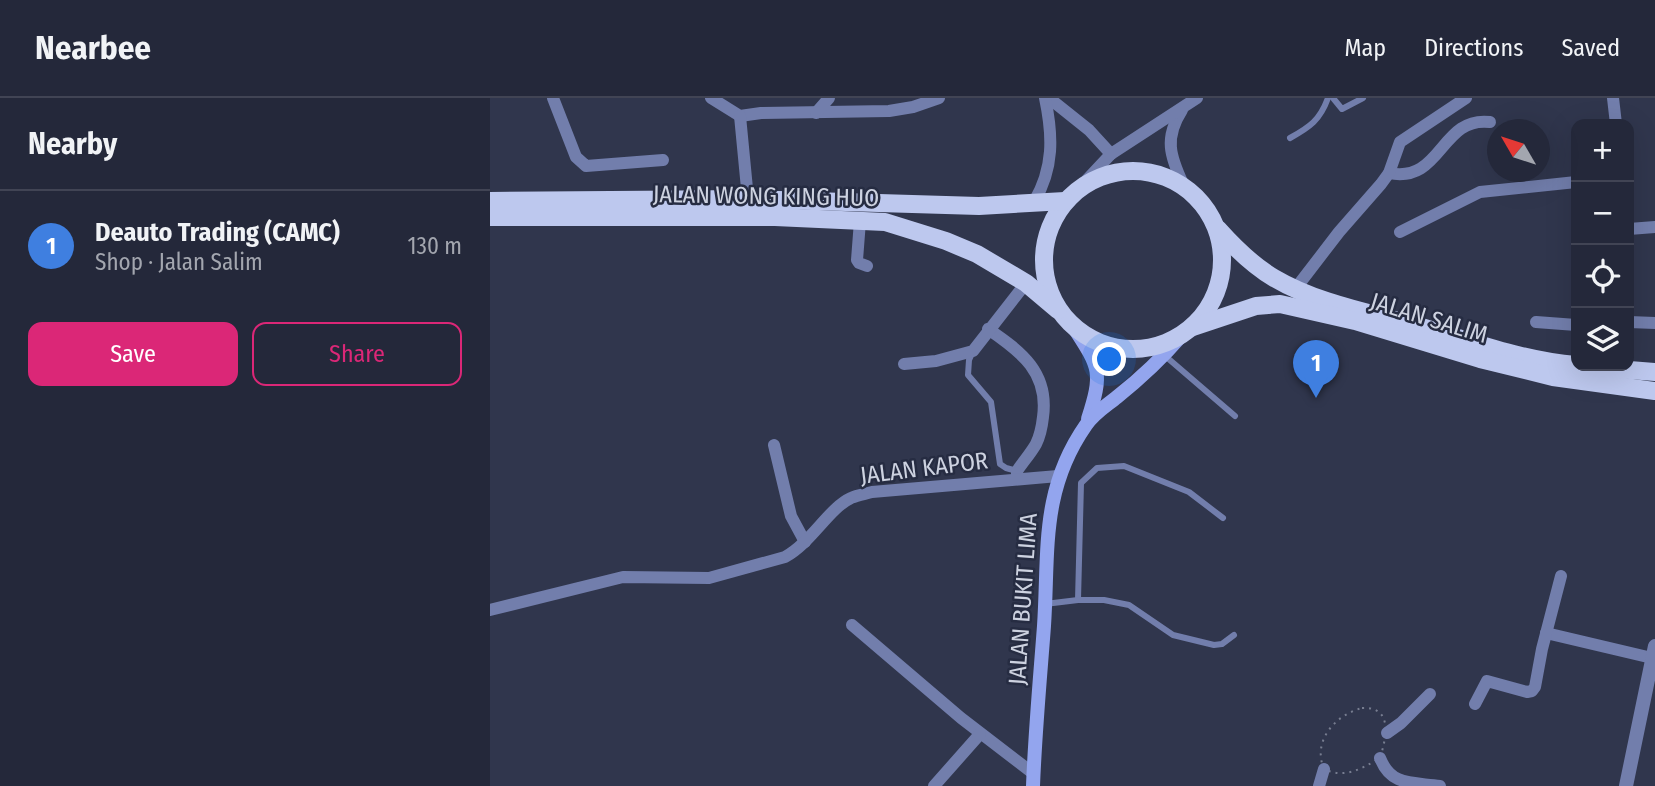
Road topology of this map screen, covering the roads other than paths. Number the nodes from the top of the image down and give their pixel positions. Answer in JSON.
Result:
{"nodes":[{"id":1,"x":553,"y":98,"type":"edge"},
{"id":2,"x":711,"y":98,"type":"edge"},
{"id":3,"x":829,"y":98,"type":"edge"},
{"id":4,"x":939,"y":98,"type":"edge"},
{"id":5,"x":1047,"y":98,"type":"edge"},
{"id":6,"x":1197,"y":98,"type":"edge"},
{"id":7,"x":1330,"y":98,"type":"edge"},
{"id":8,"x":1363,"y":98,"type":"edge"},
{"id":9,"x":1466,"y":98,"type":"edge"},
{"id":10,"x":1612,"y":98,"type":"edge"},
{"id":11,"x":1182,"y":109,"type":"junction"},
{"id":12,"x":816,"y":113,"type":"junction"},
{"id":13,"x":740,"y":116,"type":"junction"},
{"id":14,"x":1615,"y":119,"type":"edge"},
{"id":15,"x":1487,"y":122,"type":"edge"},
{"id":16,"x":1290,"y":138,"type":"dead end"},
{"id":17,"x":1111,"y":154,"type":"junction"},
{"id":18,"x":663,"y":160,"type":"dead end"},
{"id":19,"x":1389,"y":173,"type":"junction"},
{"id":20,"x":1571,"y":183,"type":"edge"},
{"id":21,"x":1183,"y":184,"type":"junction"},
{"id":22,"x":1081,"y":186,"type":"junction"},
{"id":23,"x":748,"y":199,"type":"junction"},
{"id":24,"x":490,"y":201,"type":"edge"},
{"id":25,"x":1065,"y":201,"type":"junction"},
{"id":26,"x":1034,"y":202,"type":"junction"},
{"id":27,"x":490,"y":218,"type":"edge"},
{"id":28,"x":860,"y":221,"type":"junction"},
{"id":29,"x":1655,"y":227,"type":"edge"},
{"id":30,"x":1218,"y":229,"type":"junction"},
{"id":31,"x":1634,"y":229,"type":"edge"},
{"id":32,"x":1400,"y":232,"type":"dead end"},
{"id":33,"x":867,"y":266,"type":"dead end"},
{"id":34,"x":1026,"y":284,"type":"junction"},
{"id":35,"x":1296,"y":288,"type":"junction"},
{"id":36,"x":1058,"y":310,"type":"junction"},
{"id":37,"x":1536,"y":322,"type":"dead end"},
{"id":38,"x":1634,"y":322,"type":"edge"},
{"id":39,"x":1655,"y":323,"type":"edge"},
{"id":40,"x":1571,"y":325,"type":"edge"},
{"id":41,"x":1074,"y":328,"type":"junction"},
{"id":42,"x":988,"y":329,"type":"junction"},
{"id":43,"x":1188,"y":331,"type":"junction"},
{"id":44,"x":973,"y":351,"type":"junction"},
{"id":45,"x":1164,"y":355,"type":"junction"},
{"id":46,"x":904,"y":364,"type":"dead end"},
{"id":47,"x":1571,"y":365,"type":"edge"},
{"id":48,"x":1634,"y":370,"type":"edge"},
{"id":49,"x":1655,"y":372,"type":"edge"},
{"id":50,"x":1651,"y":392,"type":"edge"},
{"id":51,"x":1235,"y":416,"type":"dead end"},
{"id":52,"x":1087,"y":424,"type":"junction"},
{"id":53,"x":774,"y":445,"type":"dead end"},
{"id":54,"x":1017,"y":475,"type":"junction"},
{"id":55,"x":1058,"y":476,"type":"junction"},
{"id":56,"x":1223,"y":518,"type":"dead end"},
{"id":57,"x":805,"y":542,"type":"junction"},
{"id":58,"x":1561,"y":576,"type":"dead end"},
{"id":59,"x":1078,"y":600,"type":"junction"},
{"id":60,"x":1045,"y":604,"type":"junction"},
{"id":61,"x":490,"y":610,"type":"edge"},
{"id":62,"x":852,"y":625,"type":"dead end"},
{"id":63,"x":1546,"y":633,"type":"junction"},
{"id":64,"x":1234,"y":635,"type":"dead end"},
{"id":65,"x":1654,"y":652,"type":"edge"},
{"id":66,"x":1430,"y":694,"type":"dead end"},
{"id":67,"x":1475,"y":704,"type":"dead end"},
{"id":68,"x":980,"y":733,"type":"junction"},
{"id":69,"x":1387,"y":733,"type":"road end"},
{"id":70,"x":1380,"y":758,"type":"road end"},
{"id":71,"x":1324,"y":769,"type":"road end"},
{"id":72,"x":1034,"y":780,"type":"edge"},
{"id":73,"x":934,"y":786,"type":"edge"},
{"id":74,"x":1319,"y":786,"type":"edge"},
{"id":75,"x":1440,"y":786,"type":"edge"},
{"id":76,"x":1626,"y":786,"type":"edge"}],
"edges":[{"from":1,"to":18,"type":"street"},
{"from":2,"to":13,"type":"street"},
{"from":3,"to":12,"type":"street"},
{"from":4,"to":12,"type":"street"},
{"from":5,"to":17,"type":"street"},
{"from":5,"to":26,"type":"street"},
{"from":6,"to":11,"type":"street"},
{"from":7,"to":8,"type":"lane"},
{"from":7,"to":16,"type":"lane"},
{"from":9,"to":19,"type":"street"},
{"from":10,"to":14,"type":"street"},
{"from":11,"to":17,"type":"street"},
{"from":11,"to":21,"type":"street"},
{"from":12,"to":13,"type":"street"},
{"from":13,"to":23,"type":"street"},
{"from":15,"to":19,"type":"street"},
{"from":17,"to":22,"type":"street"},
{"from":19,"to":35,"type":"street"},
{"from":20,"to":32,"type":"street"},
{"from":21,"to":22,"type":"main road"},
{"from":21,"to":30,"type":"main road"},
{"from":22,"to":25,"type":"main road"},
{"from":23,"to":24,"type":"main road","name":"JALAN WONG KING HUO"},
{"from":23,"to":26,"type":"main road","name":"JALAN WONG KING HUO"},
{"from":25,"to":26,"type":"main road","name":"JALAN WONG KING HUO"},
{"from":25,"to":36,"type":"main road"},
{"from":27,"to":28,"type":"main road","name":"JALAN WONG KING HUO"},
{"from":28,"to":33,"type":"street"},
{"from":28,"to":34,"type":"main road","name":"JALAN WONG KING HUO"},
{"from":29,"to":31,"type":"street"},
{"from":30,"to":35,"type":"main road","name":"JALAN SALIM"},
{"from":30,"to":43,"type":"main road"},
{"from":34,"to":36,"type":"main road","name":"JALAN WONG KING HUO"},
{"from":34,"to":42,"type":"street"},
{"from":35,"to":47,"type":"main road","name":"JALAN SALIM"},
{"from":36,"to":41,"type":"main road"},
{"from":37,"to":40,"type":"street"},
{"from":38,"to":39,"type":"street"},
{"from":41,"to":43,"type":"main road"},
{"from":41,"to":52,"type":"main road"},
{"from":42,"to":44,"type":"street"},
{"from":42,"to":54,"type":"street"},
{"from":43,"to":45,"type":"main road"},
{"from":43,"to":50,"type":"main road","name":"JALAN SALIM"},
{"from":44,"to":46,"type":"street"},
{"from":44,"to":54,"type":"lane"},
{"from":45,"to":51,"type":"lane"},
{"from":45,"to":52,"type":"main road"},
{"from":48,"to":49,"type":"main road","name":"JALAN SALIM"},
{"from":52,"to":55,"type":"main road","name":"JALAN BUKIT LIMA"},
{"from":53,"to":57,"type":"street"},
{"from":54,"to":55,"type":"street","name":"JALAN KAPOR"},
{"from":54,"to":57,"type":"street","name":"JALAN KAPOR"},
{"from":55,"to":60,"type":"main road","name":"JALAN BUKIT LIMA"},
{"from":56,"to":59,"type":"lane"},
{"from":57,"to":61,"type":"street","name":"JALAN KAPOR"},
{"from":58,"to":63,"type":"street"},
{"from":59,"to":60,"type":"lane"},
{"from":59,"to":64,"type":"lane"},
{"from":60,"to":72,"type":"main road","name":"JALAN BUKIT LIMA"},
{"from":62,"to":68,"type":"street"},
{"from":63,"to":65,"type":"street"},
{"from":63,"to":67,"type":"street"},
{"from":65,"to":76,"type":"street"},
{"from":66,"to":69,"type":"street"},
{"from":68,"to":72,"type":"street"},
{"from":68,"to":73,"type":"street"},
{"from":70,"to":75,"type":"street"},
{"from":71,"to":74,"type":"street"}]}
